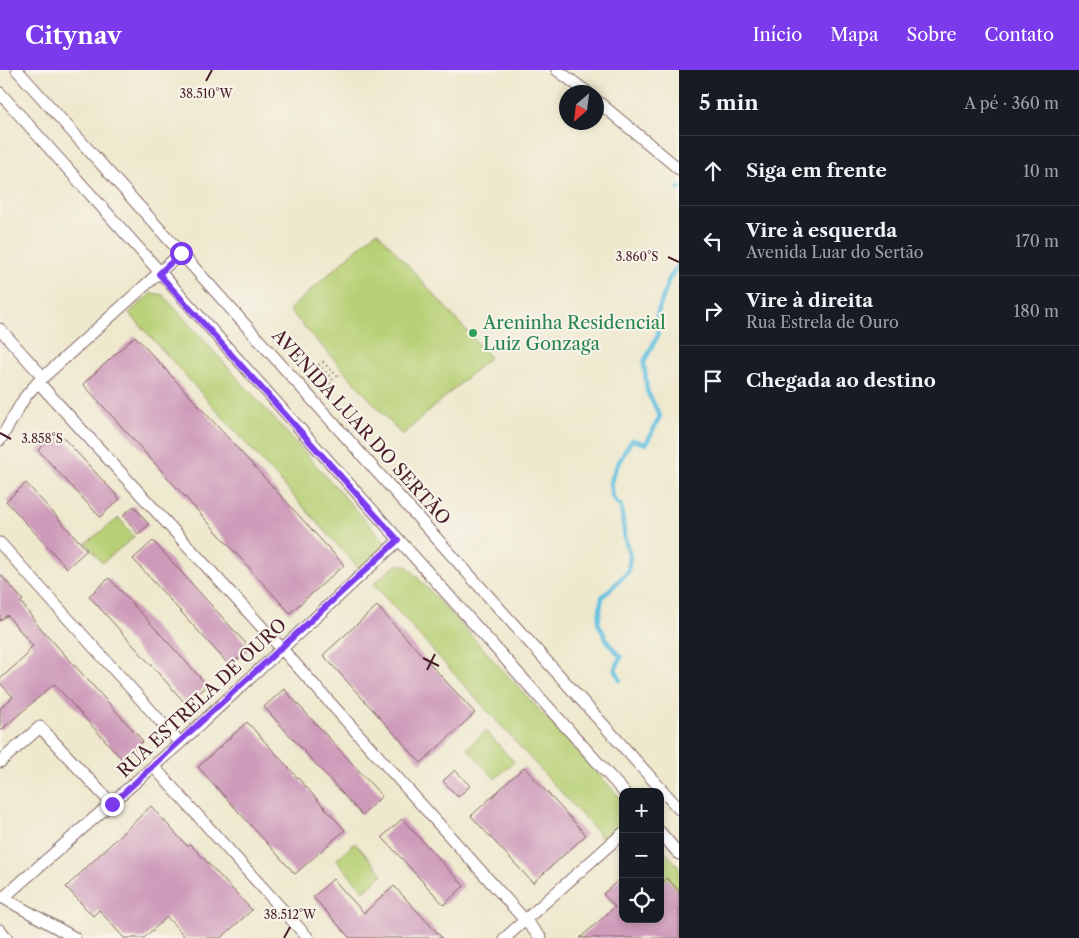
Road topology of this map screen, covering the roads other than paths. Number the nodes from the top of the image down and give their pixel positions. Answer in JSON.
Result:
{"nodes":[{"id":1,"x":16,"y":70,"type":"edge"},
{"id":2,"x":557,"y":70,"type":"edge"},
{"id":3,"x":577,"y":85,"type":"edge"},
{"id":4,"x":0,"y":93,"type":"edge"},
{"id":5,"x":604,"y":107,"type":"edge"},
{"id":6,"x":679,"y":169,"type":"edge"},
{"id":7,"x":181,"y":253,"type":"junction"},
{"id":8,"x":159,"y":274,"type":"junction"},
{"id":9,"x":0,"y":329,"type":"edge"},
{"id":10,"x":41,"y":380,"type":"junction"},
{"id":11,"x":0,"y":440,"type":"edge"},
{"id":12,"x":398,"y":540,"type":"junction"},
{"id":13,"x":0,"y":543,"type":"edge"},
{"id":14,"x":282,"y":648,"type":"junction"},
{"id":15,"x":180,"y":743,"type":"junction"},
{"id":16,"x":0,"y":762,"type":"edge"},
{"id":17,"x":154,"y":767,"type":"junction"},
{"id":18,"x":620,"y":788,"type":"edge"},
{"id":19,"x":654,"y":788,"type":"edge"},
{"id":20,"x":664,"y":799,"type":"edge"},
{"id":21,"x":112,"y":804,"type":"junction"},
{"id":22,"x":679,"y":809,"type":"edge"},
{"id":23,"x":661,"y":833,"type":"edge"},
{"id":24,"x":619,"y":837,"type":"edge"},
{"id":25,"x":679,"y":854,"type":"edge"},
{"id":26,"x":2,"y":897,"type":"edge"},
{"id":27,"x":526,"y":920,"type":"junction"},
{"id":28,"x":0,"y":930,"type":"edge"},
{"id":29,"x":7,"y":938,"type":"edge"},
{"id":30,"x":75,"y":938,"type":"edge"},
{"id":31,"x":308,"y":938,"type":"edge"},
{"id":32,"x":505,"y":938,"type":"edge"},
{"id":33,"x":541,"y":938,"type":"edge"}],
"edges":[{"from":1,"to":7,"type":"street","name":"AVENIDA LUAR DO SERTÃO"},
{"from":2,"to":3,"type":"street"},
{"from":4,"to":8,"type":"street"},
{"from":5,"to":6,"type":"street"},
{"from":7,"to":8,"type":"street"},
{"from":7,"to":19,"type":"street","name":"AVENIDA LUAR DO SERTÃO"},
{"from":8,"to":10,"type":"street"},
{"from":8,"to":12,"type":"street"},
{"from":9,"to":10,"type":"street"},
{"from":10,"to":11,"type":"street"},
{"from":10,"to":14,"type":"street"},
{"from":12,"to":14,"type":"street","name":"RUA ESTRELA DE OURO"},
{"from":12,"to":18,"type":"street"},
{"from":13,"to":15,"type":"street"},
{"from":14,"to":15,"type":"street","name":"RUA ESTRELA DE OURO"},
{"from":14,"to":27,"type":"street"},
{"from":15,"to":17,"type":"street","name":"RUA ESTRELA DE OURO"},
{"from":16,"to":21,"type":"street"},
{"from":17,"to":21,"type":"street","name":"RUA ESTRELA DE OURO"},
{"from":17,"to":31,"type":"street"},
{"from":20,"to":22,"type":"street","name":"AVENIDA LUAR DO SERTÃO"},
{"from":21,"to":26,"type":"street","name":"RUA ESTRELA DE OURO"},
{"from":23,"to":25,"type":"street"},
{"from":24,"to":27,"type":"street"},
{"from":26,"to":30,"type":"street"},
{"from":27,"to":32,"type":"street"},
{"from":27,"to":33,"type":"street"},
{"from":28,"to":29,"type":"street"}]}
